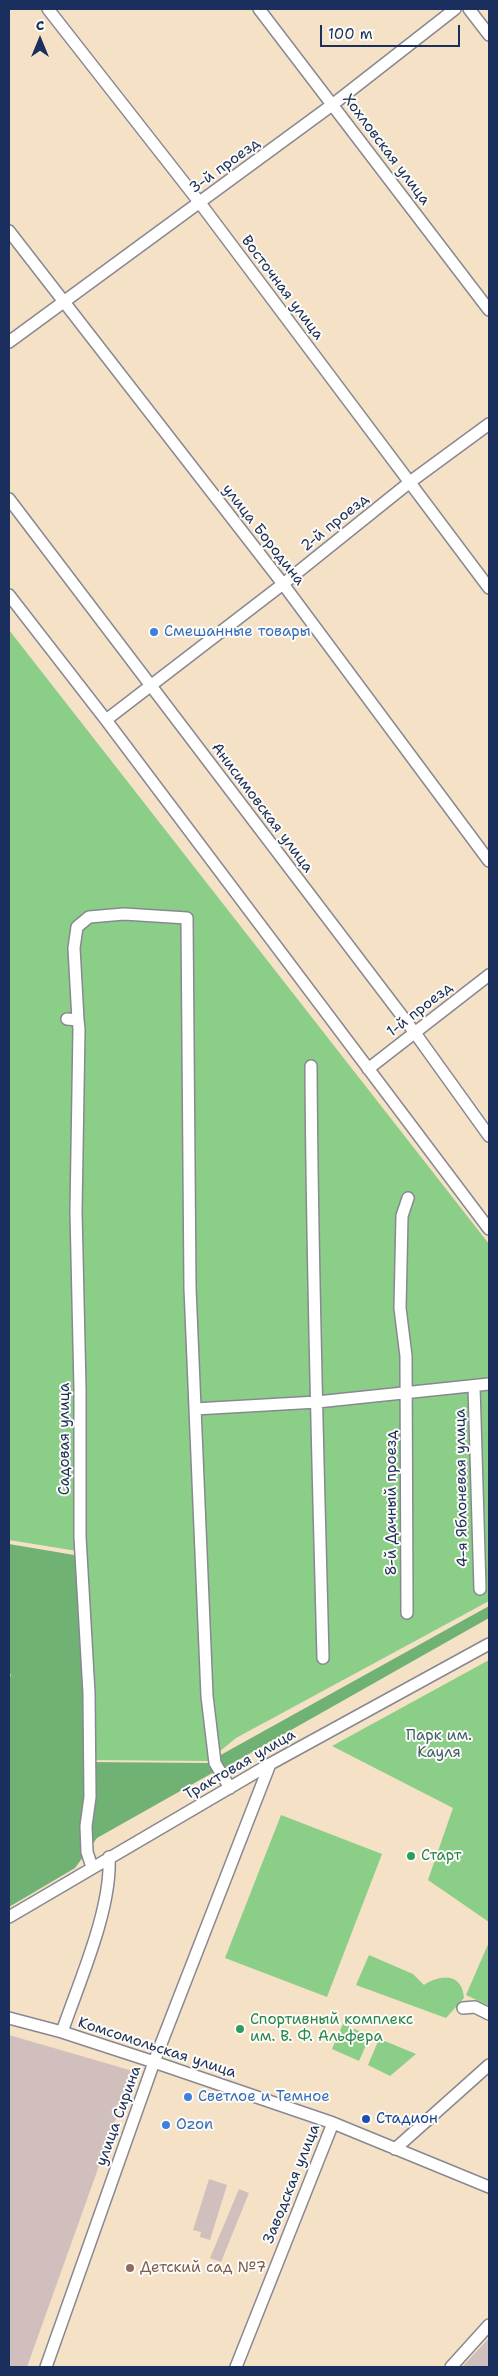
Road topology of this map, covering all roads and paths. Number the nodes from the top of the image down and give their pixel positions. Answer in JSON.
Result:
{"nodes":[{"id":1,"x":48,"y":9,"type":"edge"},
{"id":2,"x":259,"y":9,"type":"edge"},
{"id":3,"x":455,"y":9,"type":"edge"},
{"id":4,"x":469,"y":9,"type":"edge"},
{"id":5,"x":489,"y":35,"type":"edge"},
{"id":6,"x":332,"y":105,"type":"junction"},
{"id":7,"x":200,"y":203,"type":"junction"},
{"id":8,"x":9,"y":231,"type":"edge"},
{"id":9,"x":63,"y":302,"type":"junction"},
{"id":10,"x":489,"y":310,"type":"edge"},
{"id":11,"x":9,"y":342,"type":"edge"},
{"id":12,"x":489,"y":424,"type":"edge"},
{"id":13,"x":410,"y":482,"type":"junction"},
{"id":14,"x":9,"y":499,"type":"edge"},
{"id":15,"x":283,"y":584,"type":"junction"},
{"id":16,"x":489,"y":588,"type":"edge"},
{"id":17,"x":9,"y":595,"type":"edge"},
{"id":18,"x":149,"y":686,"type":"junction"},
{"id":19,"x":106,"y":720,"type":"junction"},
{"id":20,"x":489,"y":862,"type":"edge"},
{"id":21,"x":489,"y":975,"type":"edge"},
{"id":22,"x":415,"y":1033,"type":"junction"},
{"id":23,"x":311,"y":1066,"type":"dead end"},
{"id":24,"x":368,"y":1069,"type":"junction"},
{"id":25,"x":489,"y":1136,"type":"edge"},
{"id":26,"x":408,"y":1198,"type":"dead end"},
{"id":27,"x":489,"y":1229,"type":"edge"},
{"id":28,"x":489,"y":1384,"type":"edge"},
{"id":29,"x":474,"y":1386,"type":"junction"},
{"id":30,"x":407,"y":1393,"type":"junction"},
{"id":31,"x":317,"y":1402,"type":"junction"},
{"id":32,"x":195,"y":1408,"type":"junction"},
{"id":33,"x":480,"y":1589,"type":"dead end"},
{"id":34,"x":407,"y":1613,"type":"dead end"},
{"id":35,"x":489,"y":1644,"type":"edge"},
{"id":36,"x":323,"y":1658,"type":"dead end"},
{"id":37,"x":270,"y":1764,"type":"junction"},
{"id":38,"x":230,"y":1788,"type":"junction"},
{"id":39,"x":109,"y":1857,"type":"junction"},
{"id":40,"x":92,"y":1867,"type":"junction"},
{"id":41,"x":9,"y":1917,"type":"edge"},
{"id":42,"x":463,"y":2008,"type":"dead end"},
{"id":43,"x":489,"y":2014,"type":"edge"},
{"id":44,"x":9,"y":2018,"type":"edge"},
{"id":45,"x":62,"y":2032,"type":"junction"},
{"id":46,"x":154,"y":2062,"type":"junction"},
{"id":47,"x":489,"y":2065,"type":"edge"},
{"id":48,"x":333,"y":2123,"type":"junction"},
{"id":49,"x":395,"y":2149,"type":"junction"},
{"id":50,"x":489,"y":2187,"type":"edge"},
{"id":51,"x":489,"y":2326,"type":"edge"},
{"id":52,"x":46,"y":2367,"type":"edge"},
{"id":53,"x":236,"y":2367,"type":"edge"},
{"id":54,"x":451,"y":2367,"type":"edge"}],
"edges":[{"from":1,"to":7,"type":"street","name":"Восточная улица"},
{"from":2,"to":6,"type":"street","name":"Хохловская улица"},
{"from":3,"to":6,"type":"street","name":"3-й проезд"},
{"from":4,"to":5,"type":"street"},
{"from":6,"to":7,"type":"street","name":"3-й проезд"},
{"from":6,"to":10,"type":"street","name":"Хохловская улица"},
{"from":7,"to":9,"type":"street","name":"3-й проезд"},
{"from":7,"to":13,"type":"street","name":"Восточная улица"},
{"from":8,"to":9,"type":"street","name":"улица Бородина"},
{"from":9,"to":11,"type":"street","name":"3-й проезд"},
{"from":9,"to":15,"type":"street","name":"улица Бородина"},
{"from":12,"to":13,"type":"street","name":"2-й проезд"},
{"from":13,"to":15,"type":"street","name":"2-й проезд"},
{"from":13,"to":16,"type":"street","name":"Восточная улица"},
{"from":14,"to":18,"type":"street","name":"Анисимовская улица"},
{"from":15,"to":18,"type":"street","name":"2-й проезд"},
{"from":15,"to":20,"type":"street","name":"улица Бородина"},
{"from":17,"to":19,"type":"street"},
{"from":18,"to":19,"type":"street","name":"2-й проезд"},
{"from":18,"to":22,"type":"street","name":"Анисимовская улица"},
{"from":19,"to":24,"type":"street"},
{"from":21,"to":22,"type":"street","name":"1-й проезд"},
{"from":22,"to":24,"type":"street","name":"1-й проезд"},
{"from":22,"to":25,"type":"street","name":"Анисимовская улица"},
{"from":23,"to":31,"type":"street"},
{"from":24,"to":27,"type":"street"},
{"from":26,"to":30,"type":"street","name":"8-й Дачный проезд"},
{"from":28,"to":29,"type":"street"},
{"from":29,"to":30,"type":"street"},
{"from":29,"to":33,"type":"street","name":"4-я Яблоневая улица"},
{"from":30,"to":31,"type":"street"},
{"from":30,"to":34,"type":"street","name":"8-й Дачный проезд"},
{"from":31,"to":32,"type":"street"},
{"from":31,"to":36,"type":"street"},
{"from":32,"to":38,"type":"street"},
{"from":32,"to":40,"type":"street","name":"Садовая улица"},
{"from":35,"to":37,"type":"street","name":"Трактовая улица"},
{"from":37,"to":38,"type":"street","name":"Трактовая улица"},
{"from":37,"to":46,"type":"street","name":"улица Сирина"},
{"from":38,"to":39,"type":"street","name":"Трактовая улица"},
{"from":39,"to":40,"type":"street","name":"Трактовая улица"},
{"from":39,"to":45,"type":"street"},
{"from":40,"to":41,"type":"street","name":"Трактовая улица"},
{"from":42,"to":43,"type":"street"},
{"from":44,"to":45,"type":"street","name":"Комсомольская улица"},
{"from":45,"to":46,"type":"street","name":"Комсомольская улица"},
{"from":46,"to":48,"type":"street","name":"Комсомольская улица"},
{"from":46,"to":52,"type":"street","name":"улица Сирина"},
{"from":47,"to":49,"type":"street"},
{"from":48,"to":49,"type":"street","name":"Комсомольская улица"},
{"from":48,"to":53,"type":"street","name":"Заводская улица"},
{"from":49,"to":50,"type":"street","name":"Комсомольская улица"},
{"from":51,"to":54,"type":"street"}]}
